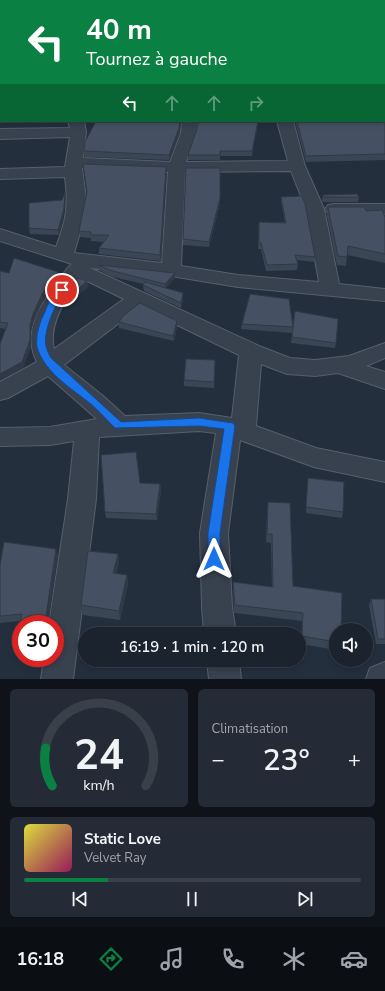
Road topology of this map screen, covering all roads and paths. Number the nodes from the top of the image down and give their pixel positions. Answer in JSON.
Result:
{"nodes":[{"id":1,"x":190,"y":122,"type":"edge"},
{"id":2,"x":285,"y":122,"type":"edge"},
{"id":3,"x":77,"y":126,"type":"edge"},
{"id":4,"x":0,"y":134,"type":"edge"},
{"id":5,"x":297,"y":166,"type":"junction"},
{"id":6,"x":73,"y":167,"type":"junction"},
{"id":7,"x":177,"y":167,"type":"junction"},
{"id":8,"x":0,"y":174,"type":"edge"},
{"id":9,"x":315,"y":209,"type":"junction"},
{"id":10,"x":385,"y":209,"type":"edge"},
{"id":11,"x":0,"y":235,"type":"edge"},
{"id":12,"x":75,"y":262,"type":"junction"},
{"id":13,"x":171,"y":270,"type":"junction"},
{"id":14,"x":330,"y":290,"type":"junction"},
{"id":15,"x":385,"y":296,"type":"edge"},
{"id":16,"x":139,"y":298,"type":"junction"},
{"id":17,"x":385,"y":350,"type":"edge"},
{"id":18,"x":251,"y":351,"type":"junction"},
{"id":19,"x":49,"y":364,"type":"junction"},
{"id":20,"x":340,"y":365,"type":"junction"},
{"id":21,"x":385,"y":381,"type":"edge"},
{"id":22,"x":0,"y":392,"type":"edge"},
{"id":23,"x":119,"y":425,"type":"junction"},
{"id":24,"x":236,"y":428,"type":"junction"},
{"id":25,"x":87,"y":429,"type":"junction"},
{"id":26,"x":0,"y":437,"type":"edge"},
{"id":27,"x":385,"y":472,"type":"edge"},
{"id":28,"x":219,"y":627,"type":"edge"},
{"id":29,"x":224,"y":667,"type":"edge"},
{"id":30,"x":57,"y":679,"type":"edge"},
{"id":31,"x":226,"y":679,"type":"edge"}],
"edges":[{"from":1,"to":7,"type":"street"},
{"from":2,"to":5,"type":"street"},
{"from":3,"to":4,"type":"street"},
{"from":3,"to":6,"type":"street"},
{"from":5,"to":7,"type":"street"},
{"from":5,"to":9,"type":"street"},
{"from":6,"to":7,"type":"street"},
{"from":6,"to":8,"type":"street"},
{"from":6,"to":12,"type":"street"},
{"from":7,"to":13,"type":"street"},
{"from":9,"to":10,"type":"street"},
{"from":9,"to":14,"type":"street"},
{"from":11,"to":12,"type":"street"},
{"from":12,"to":13,"type":"street"},
{"from":12,"to":16,"type":"street"},
{"from":12,"to":19,"type":"street"},
{"from":13,"to":14,"type":"street"},
{"from":14,"to":15,"type":"street"},
{"from":16,"to":18,"type":"street"},
{"from":16,"to":19,"type":"street"},
{"from":17,"to":20,"type":"street"},
{"from":18,"to":20,"type":"street"},
{"from":18,"to":24,"type":"street"},
{"from":19,"to":22,"type":"street"},
{"from":19,"to":23,"type":"street"},
{"from":20,"to":21,"type":"street"},
{"from":23,"to":24,"type":"street"},
{"from":23,"to":25,"type":"street"},
{"from":24,"to":27,"type":"street"},
{"from":24,"to":28,"type":"street"},
{"from":25,"to":26,"type":"street"},
{"from":25,"to":30,"type":"street"},
{"from":29,"to":31,"type":"street"}]}
